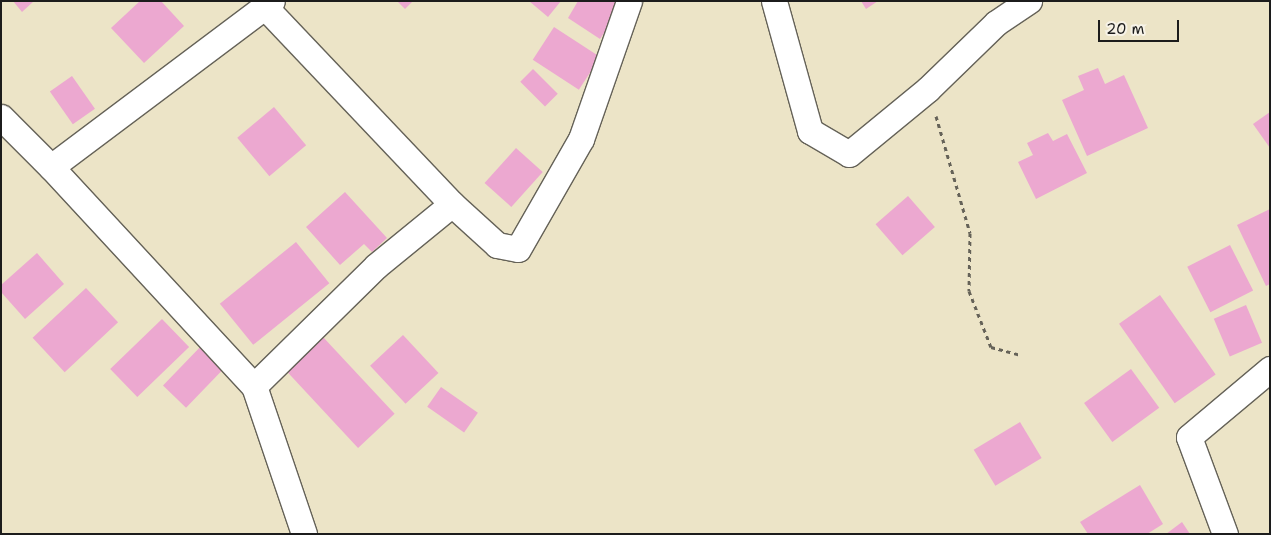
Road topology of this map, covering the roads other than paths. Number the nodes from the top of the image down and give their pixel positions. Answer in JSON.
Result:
{"nodes":[{"id":1,"x":629,"y":1,"type":"edge"},
{"id":2,"x":774,"y":1,"type":"edge"},
{"id":3,"x":1029,"y":1,"type":"edge"},
{"id":4,"x":268,"y":4,"type":"edge"},
{"id":5,"x":1,"y":117,"type":"edge"},
{"id":6,"x":51,"y":167,"type":"junction"},
{"id":7,"x":452,"y":204,"type":"junction"},
{"id":8,"x":1270,"y":369,"type":"edge"},
{"id":9,"x":254,"y":386,"type":"junction"},
{"id":10,"x":304,"y":534,"type":"edge"},
{"id":11,"x":1226,"y":534,"type":"edge"}],
"edges":[{"from":1,"to":7,"type":"street"},
{"from":2,"to":3,"type":"street"},
{"from":4,"to":6,"type":"street"},
{"from":4,"to":7,"type":"street"},
{"from":5,"to":6,"type":"street"},
{"from":6,"to":9,"type":"street"},
{"from":7,"to":9,"type":"street"},
{"from":8,"to":11,"type":"street"},
{"from":9,"to":10,"type":"street"}]}
